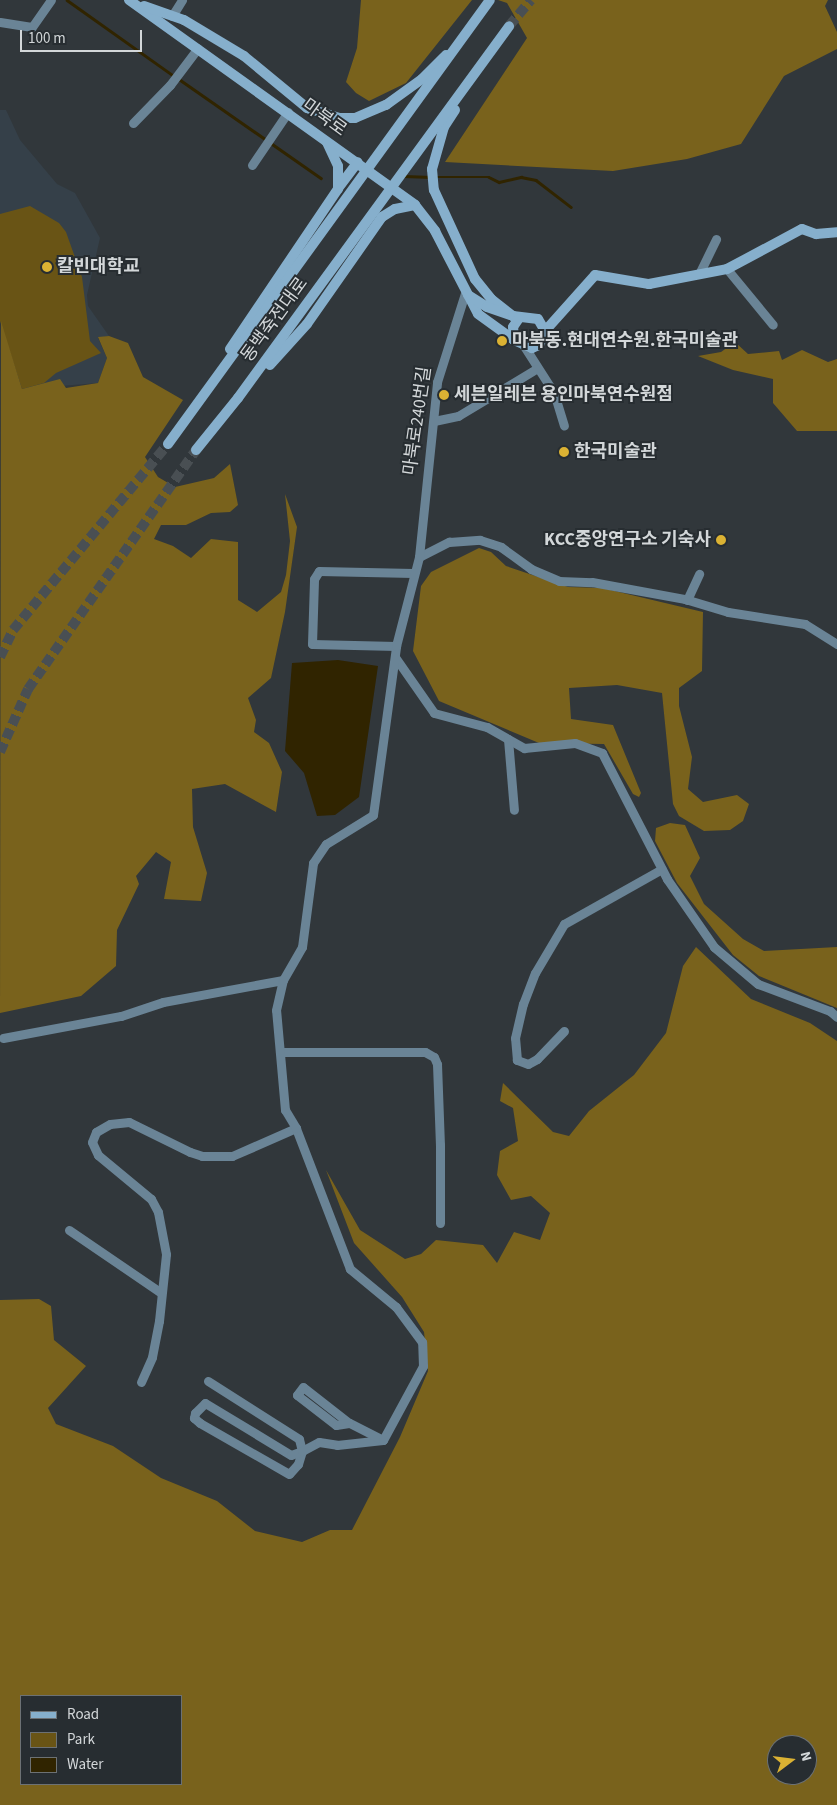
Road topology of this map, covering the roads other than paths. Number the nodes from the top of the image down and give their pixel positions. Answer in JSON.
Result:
{"nodes":[{"id":1,"x":51,"y":0,"type":"edge"},
{"id":2,"x":182,"y":0,"type":"edge"},
{"id":3,"x":490,"y":0,"type":"edge"},
{"id":4,"x":130,"y":1,"type":"edge"},
{"id":5,"x":172,"y":16,"type":"junction"},
{"id":6,"x":0,"y":22,"type":"edge"},
{"id":7,"x":509,"y":26,"type":"tunnel mouth"},
{"id":8,"x":463,"y":39,"type":"junction"},
{"id":9,"x":198,"y":48,"type":"junction"},
{"id":10,"x":472,"y":77,"type":"junction"},
{"id":11,"x":288,"y":112,"type":"junction"},
{"id":12,"x":133,"y":123,"type":"dead end"},
{"id":13,"x":327,"y":141,"type":"junction"},
{"id":14,"x":358,"y":162,"type":"junction"},
{"id":15,"x":252,"y":165,"type":"dead end"},
{"id":16,"x":338,"y":189,"type":"junction"},
{"id":17,"x":397,"y":194,"type":"junction"},
{"id":18,"x":415,"y":205,"type":"junction"},
{"id":19,"x":382,"y":218,"type":"junction"},
{"id":20,"x":837,"y":232,"type":"edge"},
{"id":21,"x":716,"y":238,"type":"dead end"},
{"id":22,"x":727,"y":269,"type":"junction"},
{"id":23,"x":699,"y":274,"type":"junction"},
{"id":24,"x":465,"y":293,"type":"junction"},
{"id":25,"x":516,"y":317,"type":"junction"},
{"id":26,"x":773,"y":325,"type":"dead end"},
{"id":27,"x":545,"y":331,"type":"junction"},
{"id":28,"x":514,"y":340,"type":"junction"},
{"id":29,"x":524,"y":346,"type":"junction"},
{"id":30,"x":536,"y":369,"type":"junction"},
{"id":31,"x":204,"y":393,"type":"junction"},
{"id":32,"x":238,"y":398,"type":"junction"},
{"id":33,"x":434,"y":421,"type":"junction"},
{"id":34,"x":564,"y":426,"type":"dead end"},
{"id":35,"x":168,"y":444,"type":"tunnel mouth"},
{"id":36,"x":196,"y":450,"type":"tunnel mouth"},
{"id":37,"x":419,"y":557,"type":"junction"},
{"id":38,"x":413,"y":572,"type":"junction"},
{"id":39,"x":699,"y":574,"type":"dead end"},
{"id":40,"x":687,"y":600,"type":"junction"},
{"id":41,"x":837,"y":644,"type":"edge"},
{"id":42,"x":396,"y":646,"type":"junction"},
{"id":43,"x":395,"y":657,"type":"junction"},
{"id":44,"x":508,"y":739,"type":"junction"},
{"id":45,"x":514,"y":810,"type":"dead end"},
{"id":46,"x":662,"y":869,"type":"junction"},
{"id":47,"x":283,"y":980,"type":"junction"},
{"id":48,"x":837,"y":1017,"type":"edge"},
{"id":49,"x":564,"y":1032,"type":"dead end"},
{"id":50,"x":2,"y":1038,"type":"dead end"},
{"id":51,"x":280,"y":1052,"type":"junction"},
{"id":52,"x":296,"y":1128,"type":"junction"},
{"id":53,"x":440,"y":1223,"type":"dead end"},
{"id":54,"x":69,"y":1230,"type":"dead end"},
{"id":55,"x":160,"y":1292,"type":"junction"},
{"id":56,"x":208,"y":1381,"type":"dead end"},
{"id":57,"x":141,"y":1382,"type":"dead end"},
{"id":58,"x":349,"y":1423,"type":"junction"},
{"id":59,"x":383,"y":1440,"type":"junction"},
{"id":60,"x":302,"y":1451,"type":"junction"}],
"edges":[{"from":1,"to":6,"type":"street"},
{"from":2,"to":5,"type":"street"},
{"from":3,"to":8,"type":"main road"},
{"from":4,"to":5,"type":"main road"},
{"from":4,"to":9,"type":"main road","name":"마북로"},
{"from":5,"to":8,"type":"main road"},
{"from":7,"to":10,"type":"main road"},
{"from":8,"to":31,"type":"main road","name":"동백죽전대로"},
{"from":9,"to":11,"type":"main road","name":"마북로"},
{"from":9,"to":12,"type":"street"},
{"from":10,"to":25,"type":"main road"},
{"from":10,"to":32,"type":"main road","name":"동백죽전대로"},
{"from":11,"to":13,"type":"main road","name":"마북로"},
{"from":11,"to":15,"type":"street"},
{"from":13,"to":14,"type":"main road","name":"마북로"},
{"from":13,"to":16,"type":"main road"},
{"from":14,"to":16,"type":"main road"},
{"from":14,"to":17,"type":"main road","name":"마북로"},
{"from":16,"to":31,"type":"main road"},
{"from":17,"to":18,"type":"main road","name":"마북로"},
{"from":17,"to":19,"type":"main road"},
{"from":18,"to":19,"type":"main road"},
{"from":18,"to":24,"type":"main road","name":"마북로"},
{"from":19,"to":32,"type":"main road"},
{"from":20,"to":22,"type":"main road"},
{"from":21,"to":23,"type":"street"},
{"from":22,"to":23,"type":"main road"},
{"from":22,"to":26,"type":"street"},
{"from":23,"to":27,"type":"main road"},
{"from":24,"to":25,"type":"main road"},
{"from":24,"to":28,"type":"main road","name":"마북로"},
{"from":24,"to":33,"type":"street","name":"마북로240번길"},
{"from":25,"to":27,"type":"main road"},
{"from":25,"to":28,"type":"main road"},
{"from":27,"to":29,"type":"main road"},
{"from":28,"to":29,"type":"main road"},
{"from":29,"to":30,"type":"street"},
{"from":30,"to":33,"type":"street"},
{"from":30,"to":34,"type":"street"},
{"from":31,"to":35,"type":"main road","name":"동백죽전대로"},
{"from":32,"to":36,"type":"main road","name":"동백죽전대로"},
{"from":33,"to":37,"type":"street","name":"마북로240번길"},
{"from":37,"to":38,"type":"street","name":"마북로240번길"},
{"from":37,"to":40,"type":"street"},
{"from":38,"to":42,"type":"street","name":"마북로240번길"},
{"from":38,"to":42,"type":"street"},
{"from":39,"to":40,"type":"street"},
{"from":40,"to":41,"type":"street"},
{"from":42,"to":43,"type":"street","name":"마북로240번길"},
{"from":43,"to":44,"type":"street"},
{"from":43,"to":47,"type":"street","name":"마북로240번길"},
{"from":44,"to":45,"type":"street"},
{"from":44,"to":46,"type":"street"},
{"from":46,"to":48,"type":"street"},
{"from":46,"to":49,"type":"street"},
{"from":47,"to":50,"type":"street"},
{"from":47,"to":51,"type":"street"},
{"from":51,"to":52,"type":"street"},
{"from":51,"to":53,"type":"street"},
{"from":52,"to":55,"type":"street"},
{"from":52,"to":59,"type":"street"},
{"from":54,"to":55,"type":"street"},
{"from":55,"to":57,"type":"street"},
{"from":56,"to":60,"type":"street"},
{"from":58,"to":58,"type":"street"},
{"from":58,"to":59,"type":"street"},
{"from":59,"to":60,"type":"street"},
{"from":60,"to":60,"type":"street"}]}
